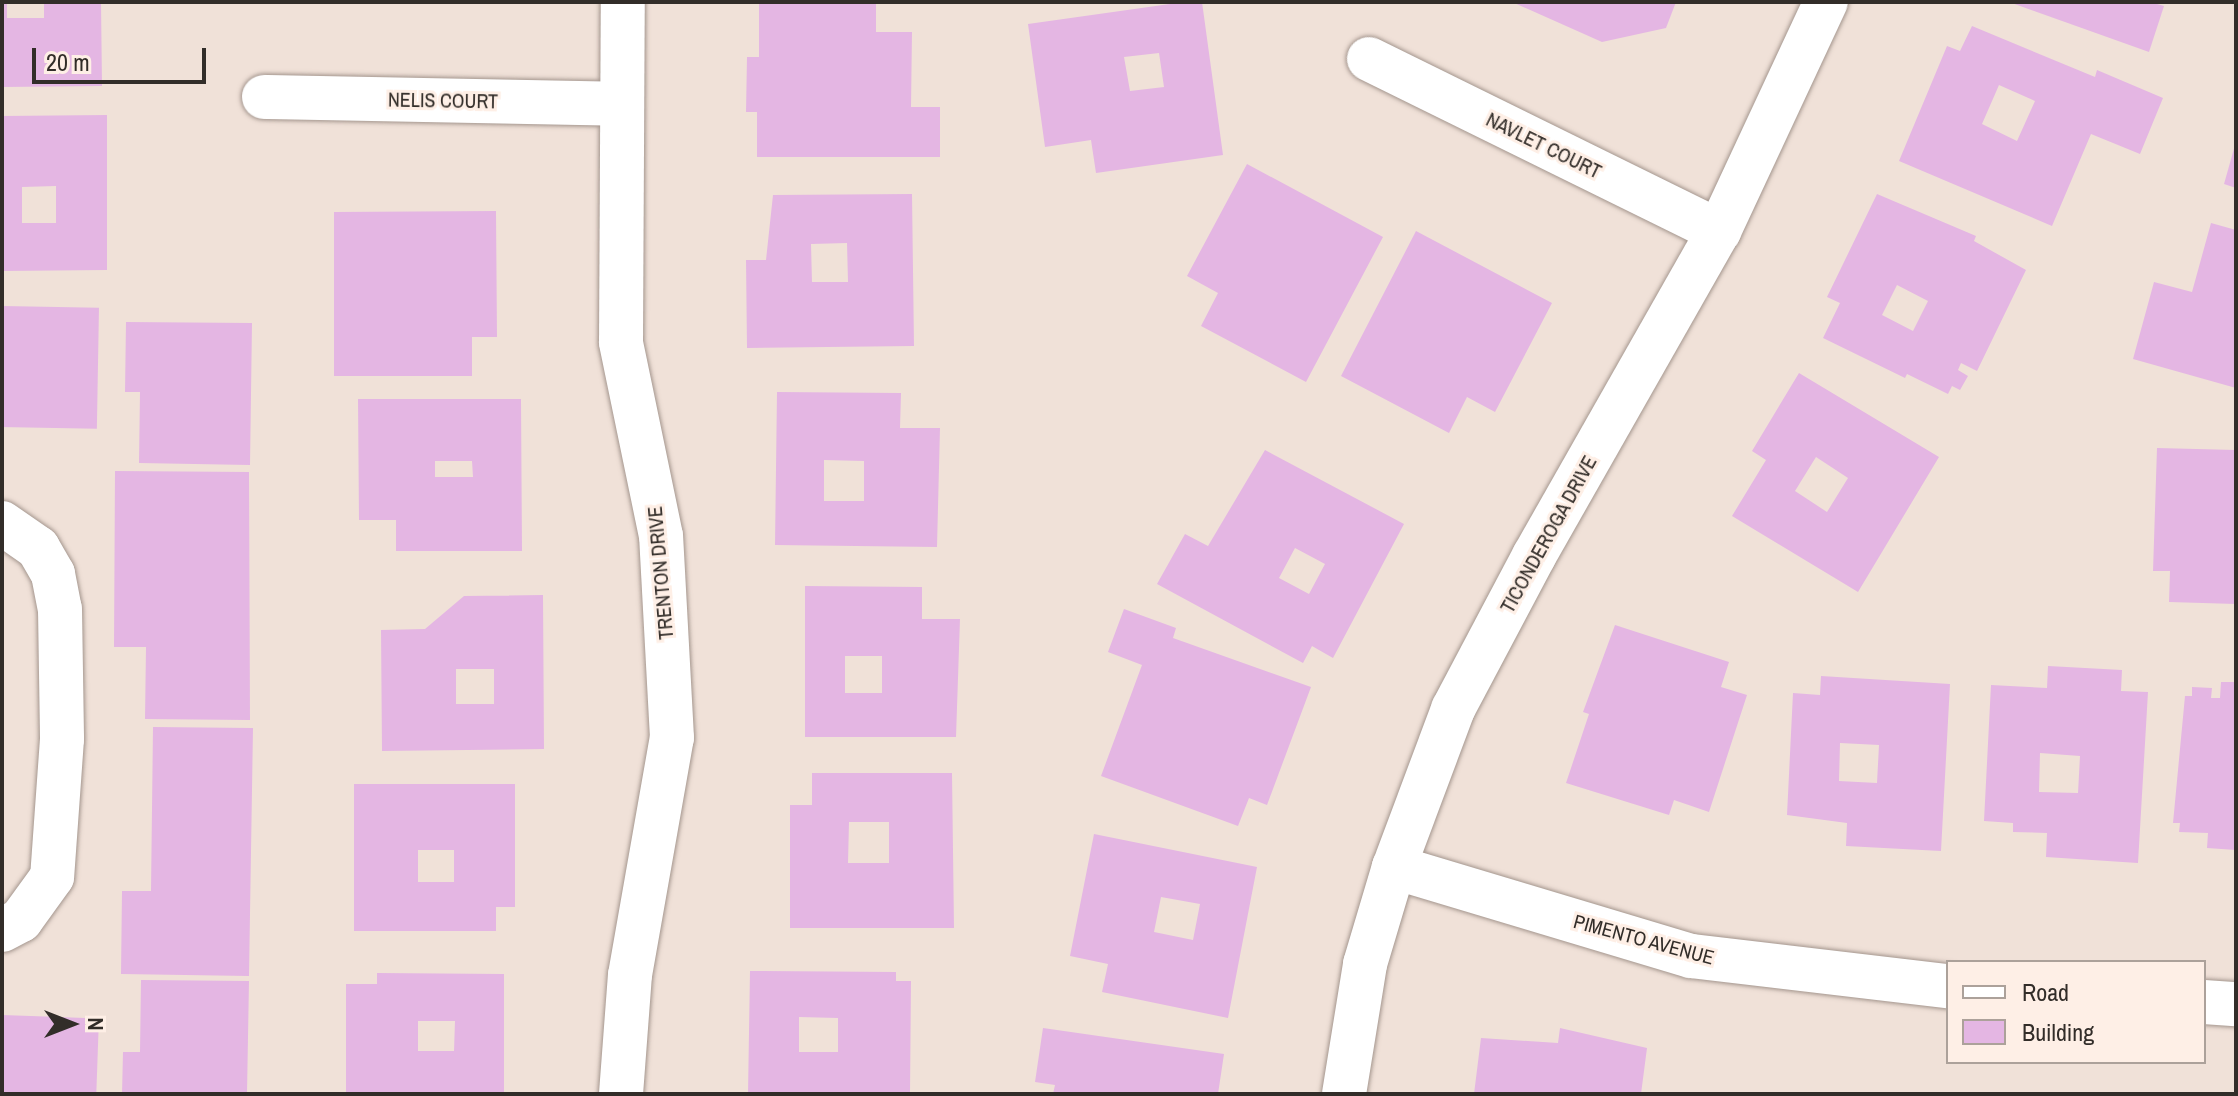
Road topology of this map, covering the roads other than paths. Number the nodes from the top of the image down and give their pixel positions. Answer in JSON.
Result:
{"nodes":[{"id":1,"x":623,"y":2,"type":"edge"},
{"id":2,"x":1826,"y":2,"type":"edge"},
{"id":3,"x":1369,"y":59,"type":"dead end"},
{"id":4,"x":264,"y":97,"type":"dead end"},
{"id":5,"x":622,"y":104,"type":"junction"},
{"id":6,"x":1719,"y":231,"type":"junction"},
{"id":7,"x":2,"y":523,"type":"edge"},
{"id":8,"x":1394,"y":867,"type":"junction"},
{"id":9,"x":2,"y":930,"type":"edge"},
{"id":10,"x":1946,"y":986,"type":"edge"},
{"id":11,"x":2206,"y":1002,"type":"edge"},
{"id":12,"x":2236,"y":1004,"type":"edge"},
{"id":13,"x":621,"y":1094,"type":"edge"},
{"id":14,"x":1344,"y":1094,"type":"edge"}],
"edges":[{"from":1,"to":5,"type":"street","name":"TRENTON DRIVE"},
{"from":2,"to":6,"type":"street","name":"TICONDEROGA DRIVE"},
{"from":3,"to":6,"type":"street","name":"NAVLET COURT"},
{"from":4,"to":5,"type":"street","name":"NELIS COURT"},
{"from":5,"to":13,"type":"street","name":"TRENTON DRIVE"},
{"from":6,"to":8,"type":"street","name":"TICONDEROGA DRIVE"},
{"from":7,"to":9,"type":"street"},
{"from":8,"to":10,"type":"street","name":"PIMENTO AVENUE"},
{"from":8,"to":14,"type":"street","name":"TICONDEROGA DRIVE"},
{"from":11,"to":12,"type":"street"}]}
